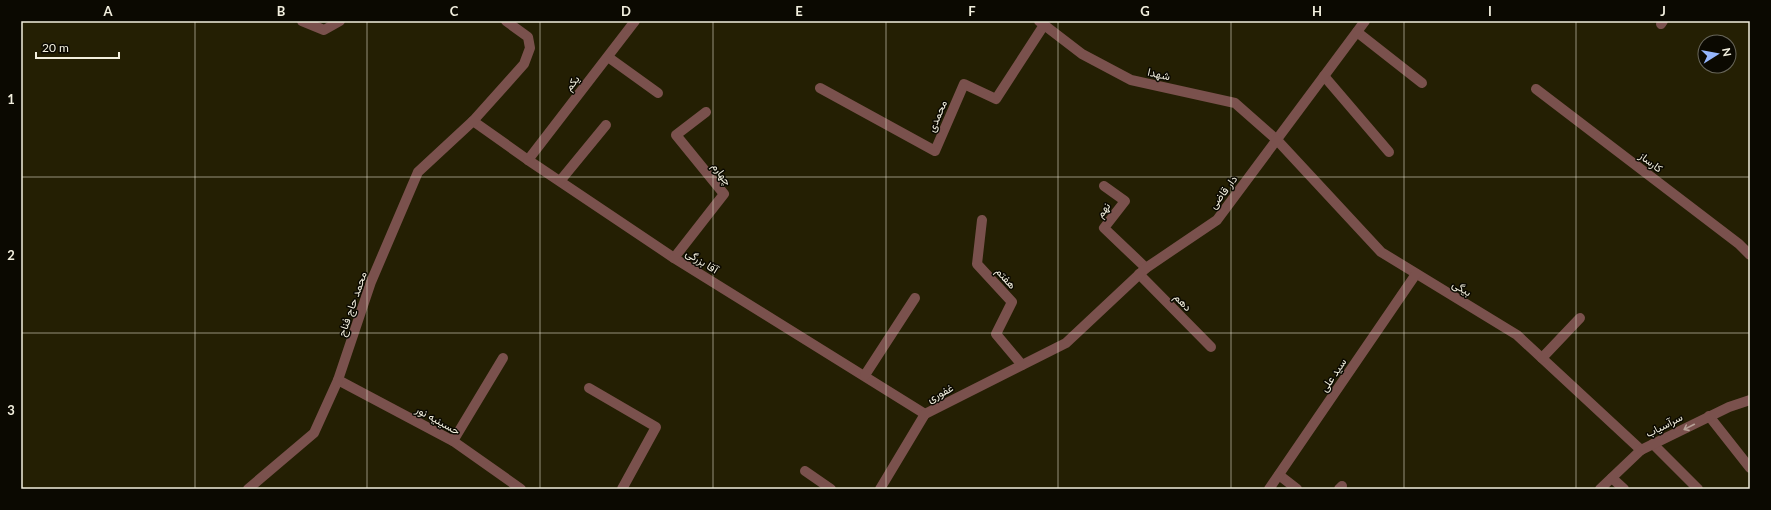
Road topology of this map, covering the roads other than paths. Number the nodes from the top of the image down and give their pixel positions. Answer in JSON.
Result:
{"nodes":[{"id":1,"x":302,"y":21,"type":"edge"},
{"id":2,"x":340,"y":21,"type":"edge"},
{"id":3,"x":506,"y":21,"type":"edge"},
{"id":4,"x":635,"y":21,"type":"edge"},
{"id":5,"x":1365,"y":21,"type":"edge"},
{"id":6,"x":1042,"y":23,"type":"edge"},
{"id":7,"x":517,"y":24,"type":"edge"},
{"id":8,"x":1357,"y":32,"type":"junction"},
{"id":9,"x":608,"y":57,"type":"junction"},
{"id":10,"x":1324,"y":76,"type":"junction"},
{"id":11,"x":1422,"y":83,"type":"dead end"},
{"id":12,"x":820,"y":88,"type":"dead end"},
{"id":13,"x":1536,"y":89,"type":"dead end"},
{"id":14,"x":658,"y":93,"type":"dead end"},
{"id":15,"x":706,"y":112,"type":"dead end"},
{"id":16,"x":472,"y":121,"type":"junction"},
{"id":17,"x":606,"y":125,"type":"dead end"},
{"id":18,"x":1277,"y":140,"type":"junction"},
{"id":19,"x":1389,"y":152,"type":"dead end"},
{"id":20,"x":528,"y":160,"type":"junction"},
{"id":21,"x":560,"y":181,"type":"junction"},
{"id":22,"x":1104,"y":186,"type":"dead end"},
{"id":23,"x":982,"y":220,"type":"dead end"},
{"id":24,"x":1750,"y":255,"type":"edge"},
{"id":25,"x":674,"y":258,"type":"junction"},
{"id":26,"x":1142,"y":271,"type":"junction"},
{"id":27,"x":1416,"y":274,"type":"junction"},
{"id":28,"x":915,"y":298,"type":"dead end"},
{"id":29,"x":1580,"y":318,"type":"dead end"},
{"id":30,"x":1210,"y":348,"type":"dead end"},
{"id":31,"x":503,"y":358,"type":"dead end"},
{"id":32,"x":1542,"y":358,"type":"junction"},
{"id":33,"x":1022,"y":365,"type":"junction"},
{"id":34,"x":865,"y":375,"type":"junction"},
{"id":35,"x":338,"y":380,"type":"junction"},
{"id":36,"x":589,"y":388,"type":"dead end"},
{"id":37,"x":1750,"y":400,"type":"edge"},
{"id":38,"x":925,"y":414,"type":"junction"},
{"id":39,"x":1710,"y":416,"type":"junction"},
{"id":40,"x":453,"y":441,"type":"junction"},
{"id":41,"x":1654,"y":444,"type":"junction"},
{"id":42,"x":1641,"y":450,"type":"junction"},
{"id":43,"x":1750,"y":468,"type":"edge"},
{"id":44,"x":805,"y":471,"type":"dead end"},
{"id":45,"x":1279,"y":475,"type":"junction"},
{"id":46,"x":1612,"y":478,"type":"junction"},
{"id":47,"x":248,"y":489,"type":"edge"},
{"id":48,"x":521,"y":489,"type":"edge"},
{"id":49,"x":622,"y":489,"type":"edge"},
{"id":50,"x":831,"y":489,"type":"edge"},
{"id":51,"x":880,"y":489,"type":"edge"},
{"id":52,"x":1269,"y":489,"type":"edge"},
{"id":53,"x":1298,"y":489,"type":"edge"},
{"id":54,"x":1600,"y":489,"type":"edge"},
{"id":55,"x":1624,"y":489,"type":"edge"},
{"id":56,"x":1698,"y":489,"type":"edge"}],
"edges":[{"from":1,"to":2,"type":"street"},
{"from":3,"to":7,"type":"street","name":"محمد حاج فناح"},
{"from":4,"to":9,"type":"street","name":"یکم"},
{"from":5,"to":8,"type":"street","name":"دار قاضی"},
{"from":6,"to":12,"type":"street","name":"محمدی"},
{"from":6,"to":18,"type":"street","name":"شهدا"},
{"from":7,"to":16,"type":"street","name":"محمد حاج فناح"},
{"from":8,"to":10,"type":"street","name":"دار قاضی"},
{"from":8,"to":11,"type":"street"},
{"from":9,"to":14,"type":"street"},
{"from":9,"to":20,"type":"street","name":"یکم"},
{"from":10,"to":18,"type":"street","name":"دار قاضی"},
{"from":10,"to":19,"type":"street"},
{"from":13,"to":24,"type":"street","name":"کارساز"},
{"from":15,"to":25,"type":"street","name":"چهارم"},
{"from":16,"to":20,"type":"street","name":"آقا بزرگی"},
{"from":16,"to":35,"type":"street","name":"محمد حاج فناح"},
{"from":17,"to":21,"type":"street"},
{"from":18,"to":26,"type":"street","name":"دار قاضی"},
{"from":18,"to":27,"type":"street","name":"بیگی"},
{"from":20,"to":21,"type":"street","name":"آقا بزرگی"},
{"from":21,"to":25,"type":"street","name":"آقا بزرگی"},
{"from":22,"to":26,"type":"street","name":"نهم"},
{"from":23,"to":33,"type":"street","name":"هفتم"},
{"from":25,"to":34,"type":"street","name":"آقا بزرگی"},
{"from":26,"to":30,"type":"street","name":"دهم"},
{"from":26,"to":33,"type":"street","name":"دار قاضی"},
{"from":27,"to":32,"type":"street","name":"بیگی"},
{"from":27,"to":45,"type":"street","name":"سید علی"},
{"from":28,"to":34,"type":"street"},
{"from":29,"to":32,"type":"street"},
{"from":31,"to":40,"type":"street"},
{"from":32,"to":42,"type":"street","name":"بیگی"},
{"from":33,"to":38,"type":"street","name":"غفوری"},
{"from":34,"to":38,"type":"street","name":"آقا بزرگی"},
{"from":35,"to":40,"type":"street","name":"حسینیه نور"},
{"from":35,"to":47,"type":"street","name":"محمد حاج فناح"},
{"from":36,"to":49,"type":"street"},
{"from":37,"to":39,"type":"street","name":"سرآسیاب"},
{"from":38,"to":51,"type":"street","name":"غفوری"},
{"from":39,"to":41,"type":"street","name":"سرآسیاب","one_way":true},
{"from":39,"to":43,"type":"street"},
{"from":40,"to":48,"type":"street","name":"حسینیه نور"},
{"from":41,"to":42,"type":"street","name":"سرآسیاب"},
{"from":41,"to":56,"type":"street"},
{"from":42,"to":46,"type":"street","name":"سرآسیاب"},
{"from":44,"to":50,"type":"street"},
{"from":45,"to":52,"type":"street","name":"سید علی"},
{"from":45,"to":53,"type":"street"},
{"from":46,"to":54,"type":"street","name":"سرآسیاب"},
{"from":46,"to":55,"type":"street"}]}
